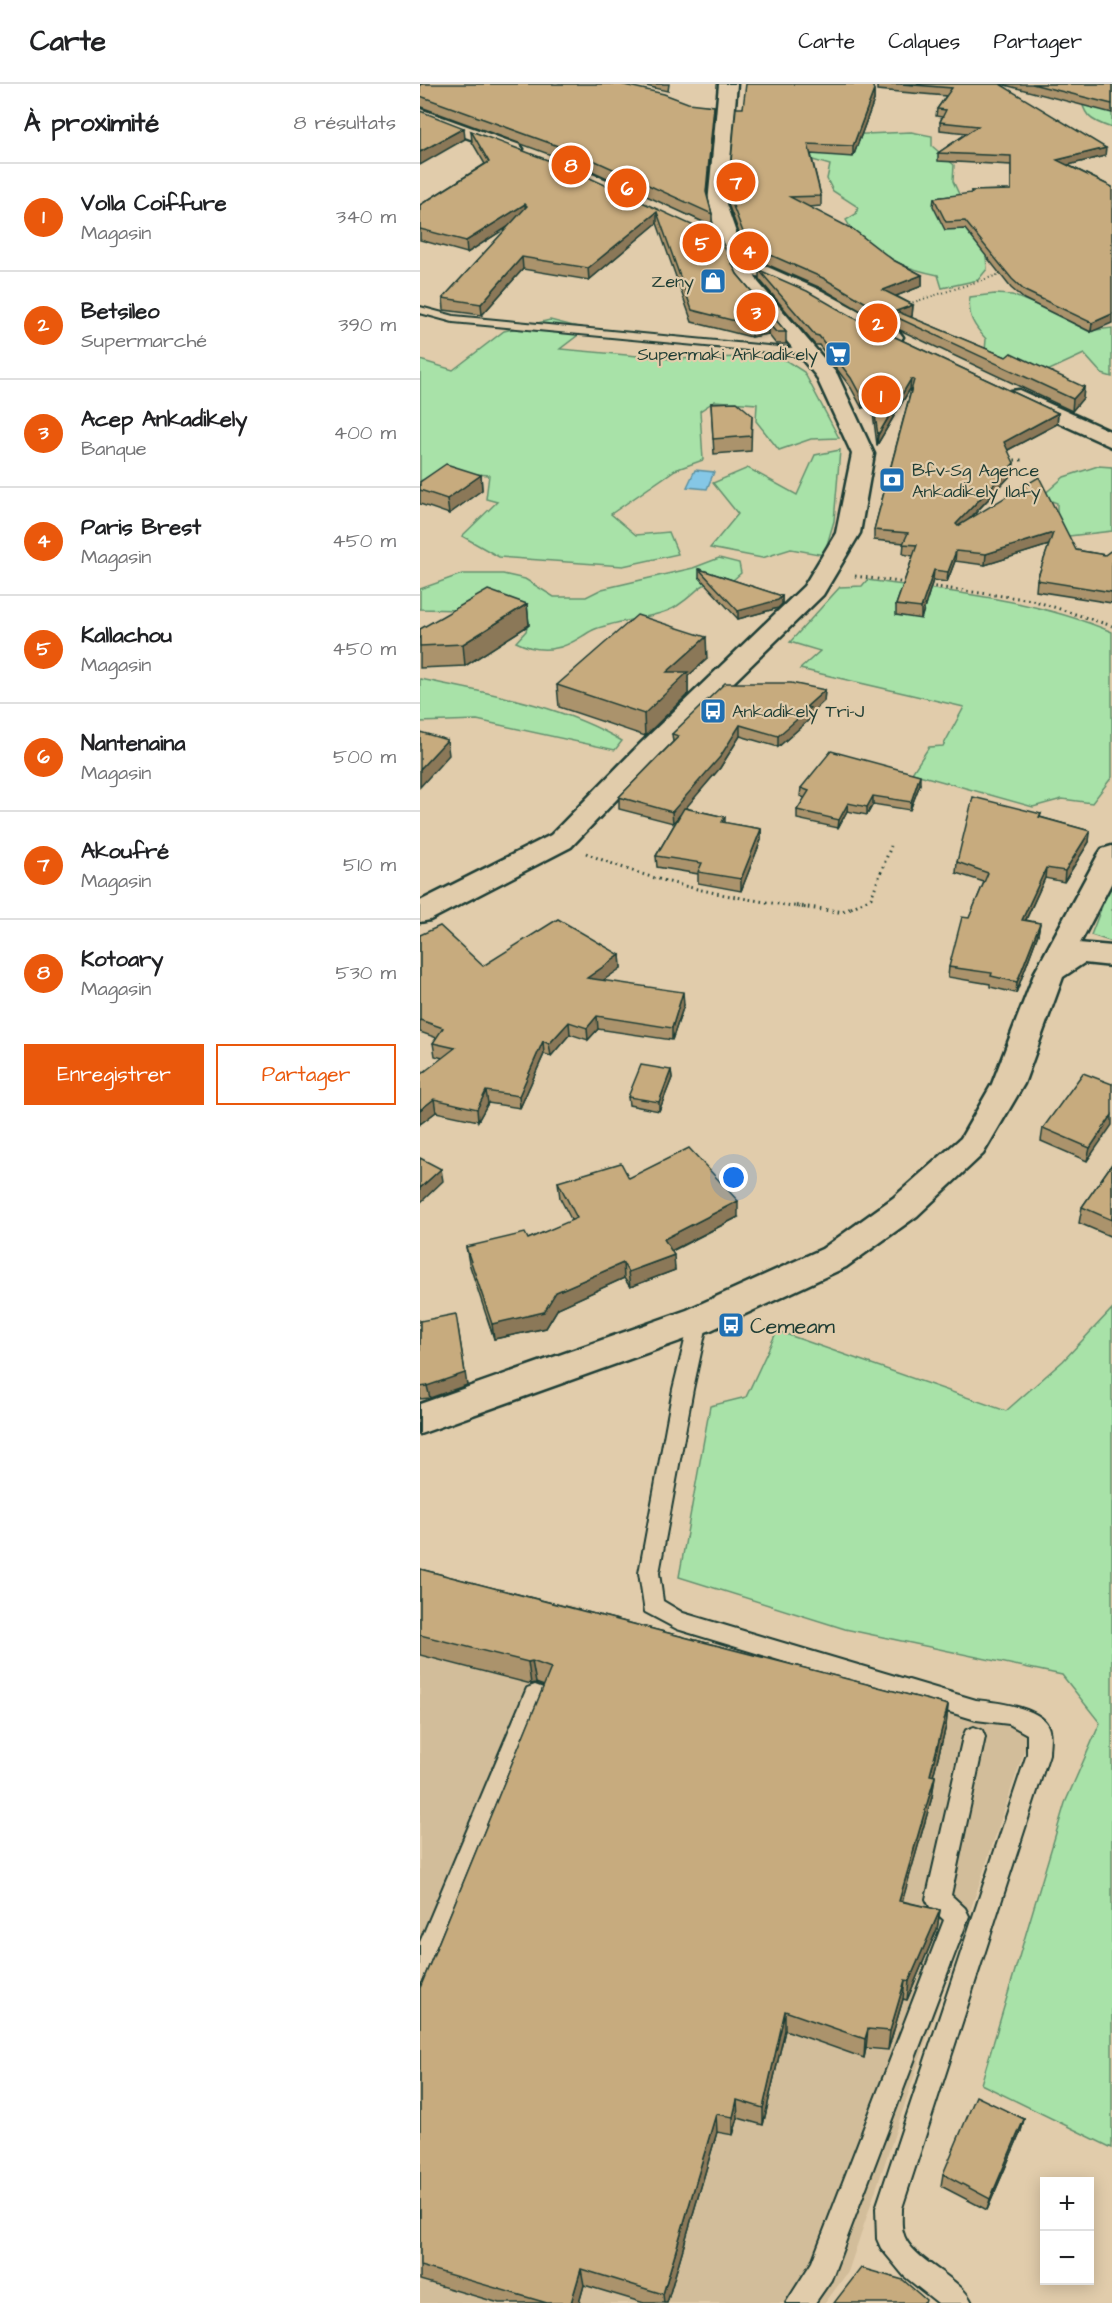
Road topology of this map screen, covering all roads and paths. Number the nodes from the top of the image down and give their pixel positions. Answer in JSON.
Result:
{"nodes":[{"id":1,"x":728,"y":84,"type":"edge"},
{"id":2,"x":420,"y":114,"type":"edge"},
{"id":3,"x":734,"y":252,"type":"junction"},
{"id":4,"x":1015,"y":270,"type":"edge"},
{"id":5,"x":420,"y":310,"type":"edge"},
{"id":6,"x":860,"y":321,"type":"junction"},
{"id":7,"x":912,"y":346,"type":"edge"},
{"id":8,"x":805,"y":349,"type":"junction"},
{"id":9,"x":996,"y":385,"type":"edge"},
{"id":10,"x":1112,"y":440,"type":"edge"},
{"id":11,"x":1004,"y":459,"type":"edge"},
{"id":12,"x":1023,"y":460,"type":"dead end"},
{"id":13,"x":825,"y":572,"type":"junction"},
{"id":14,"x":917,"y":584,"type":"edge"},
{"id":15,"x":929,"y":586,"type":"edge"},
{"id":16,"x":1112,"y":626,"type":"edge"},
{"id":17,"x":561,"y":841,"type":"junction"},
{"id":18,"x":891,"y":846,"type":"dead end"},
{"id":19,"x":1112,"y":855,"type":"edge"},
{"id":20,"x":420,"y":913,"type":"edge"},
{"id":21,"x":1112,"y":956,"type":"edge"},
{"id":22,"x":1050,"y":972,"type":"junction"},
{"id":23,"x":699,"y":1320,"type":"junction"},
{"id":24,"x":420,"y":1419,"type":"edge"},
{"id":25,"x":535,"y":1695,"type":"dead end"},
{"id":26,"x":974,"y":1737,"type":"dead end"},
{"id":27,"x":420,"y":1971,"type":"edge"},
{"id":28,"x":799,"y":2303,"type":"edge"},
{"id":29,"x":959,"y":2303,"type":"edge"}],
"edges":[{"from":1,"to":3,"type":"street"},
{"from":2,"to":3,"type":"street"},
{"from":3,"to":6,"type":"street"},
{"from":3,"to":8,"type":"street"},
{"from":4,"to":6,"type":"path"},
{"from":5,"to":8,"type":"lane"},
{"from":6,"to":7,"type":"street"},
{"from":8,"to":13,"type":"street"},
{"from":9,"to":10,"type":"street"},
{"from":11,"to":12,"type":"path"},
{"from":13,"to":14,"type":"path"},
{"from":13,"to":17,"type":"street"},
{"from":15,"to":16,"type":"path"},
{"from":17,"to":18,"type":"path"},
{"from":17,"to":20,"type":"street"},
{"from":19,"to":22,"type":"street"},
{"from":21,"to":22,"type":"street"},
{"from":22,"to":23,"type":"street"},
{"from":23,"to":24,"type":"street"},
{"from":23,"to":29,"type":"lane"},
{"from":25,"to":27,"type":"lane"},
{"from":26,"to":28,"type":"lane"}]}
